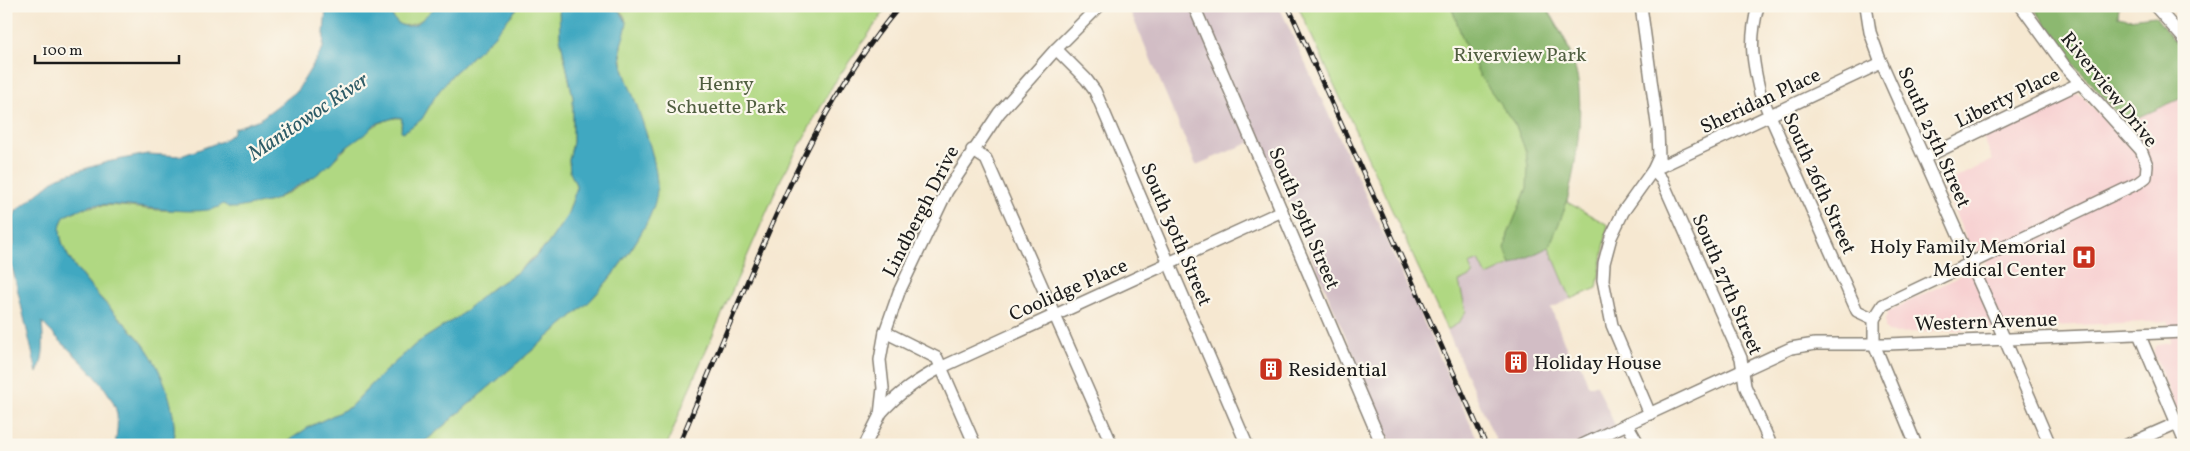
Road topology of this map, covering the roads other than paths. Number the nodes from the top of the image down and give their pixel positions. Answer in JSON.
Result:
{"nodes":[{"id":1,"x":1099,"y":6,"type":"edge"},
{"id":2,"x":1192,"y":6,"type":"edge"},
{"id":3,"x":1758,"y":6,"type":"edge"},
{"id":4,"x":1866,"y":6,"type":"edge"},
{"id":5,"x":2021,"y":6,"type":"edge"},
{"id":6,"x":2155,"y":6,"type":"edge"},
{"id":7,"x":1640,"y":9,"type":"edge"},
{"id":8,"x":2184,"y":39,"type":"edge"},
{"id":9,"x":1056,"y":49,"type":"junction"},
{"id":10,"x":1881,"y":63,"type":"junction"},
{"id":11,"x":2080,"y":84,"type":"junction"},
{"id":12,"x":1770,"y":117,"type":"junction"},
{"id":13,"x":972,"y":150,"type":"junction"},
{"id":14,"x":1924,"y":158,"type":"junction"},
{"id":15,"x":1653,"y":170,"type":"junction"},
{"id":16,"x":1282,"y":211,"type":"junction"},
{"id":17,"x":1971,"y":263,"type":"junction"},
{"id":18,"x":1170,"y":264,"type":"junction"},
{"id":19,"x":1056,"y":315,"type":"junction"},
{"id":20,"x":1874,"y":319,"type":"junction"},
{"id":21,"x":885,"y":332,"type":"junction"},
{"id":22,"x":2184,"y":332,"type":"edge"},
{"id":23,"x":2139,"y":334,"type":"junction"},
{"id":24,"x":2005,"y":340,"type":"junction"},
{"id":25,"x":1874,"y":344,"type":"junction"},
{"id":26,"x":942,"y":367,"type":"junction"},
{"id":27,"x":1744,"y":370,"type":"junction"},
{"id":28,"x":1650,"y":414,"type":"junction"},
{"id":29,"x":880,"y":415,"type":"junction"},
{"id":30,"x":2180,"y":422,"type":"edge"},
{"id":31,"x":1627,"y":424,"type":"junction"},
{"id":32,"x":2184,"y":440,"type":"edge"},
{"id":33,"x":865,"y":445,"type":"edge"},
{"id":34,"x":975,"y":445,"type":"edge"},
{"id":35,"x":1112,"y":445,"type":"edge"},
{"id":36,"x":1247,"y":445,"type":"edge"},
{"id":37,"x":1382,"y":445,"type":"edge"},
{"id":38,"x":1582,"y":445,"type":"edge"},
{"id":39,"x":1639,"y":445,"type":"edge"},
{"id":40,"x":1771,"y":445,"type":"edge"},
{"id":41,"x":1916,"y":445,"type":"edge"},
{"id":42,"x":2050,"y":445,"type":"edge"},
{"id":43,"x":2127,"y":445,"type":"edge"}],
"edges":[{"from":1,"to":9,"type":"street","name":"Lindbergh Drive"},
{"from":2,"to":16,"type":"street","name":"South 29th Street"},
{"from":3,"to":12,"type":"street","name":"South 26th Street"},
{"from":4,"to":10,"type":"street","name":"South 25th Street"},
{"from":5,"to":11,"type":"street","name":"Riverview Drive"},
{"from":6,"to":8,"type":"street"},
{"from":7,"to":15,"type":"street"},
{"from":9,"to":13,"type":"street","name":"Lindbergh Drive"},
{"from":9,"to":18,"type":"street","name":"South 30th Street"},
{"from":10,"to":12,"type":"street","name":"Sheridan Place"},
{"from":10,"to":14,"type":"street","name":"South 25th Street"},
{"from":11,"to":14,"type":"street","name":"Liberty Place"},
{"from":11,"to":17,"type":"street","name":"Riverview Drive"},
{"from":12,"to":15,"type":"street","name":"Sheridan Place"},
{"from":12,"to":20,"type":"street","name":"South 26th Street"},
{"from":13,"to":19,"type":"street"},
{"from":13,"to":21,"type":"street","name":"Lindbergh Drive"},
{"from":14,"to":17,"type":"street","name":"South 25th Street"},
{"from":15,"to":27,"type":"street","name":"South 27th Street"},
{"from":15,"to":28,"type":"street"},
{"from":16,"to":18,"type":"street","name":"Coolidge Place"},
{"from":16,"to":37,"type":"street","name":"South 29th Street"},
{"from":17,"to":20,"type":"street"},
{"from":17,"to":24,"type":"street","name":"South 25th Street"},
{"from":18,"to":19,"type":"street","name":"Coolidge Place"},
{"from":18,"to":36,"type":"street","name":"South 30th Street"},
{"from":19,"to":26,"type":"street","name":"Coolidge Place"},
{"from":19,"to":35,"type":"street"},
{"from":20,"to":25,"type":"street"},
{"from":21,"to":26,"type":"street"},
{"from":21,"to":29,"type":"street","name":"Lindbergh Drive"},
{"from":22,"to":23,"type":"street","name":"Western Avenue"},
{"from":23,"to":24,"type":"street","name":"Western Avenue"},
{"from":23,"to":30,"type":"street"},
{"from":24,"to":25,"type":"street","name":"Western Avenue"},
{"from":24,"to":42,"type":"street","name":"South 25th Street"},
{"from":25,"to":27,"type":"street","name":"Western Avenue"},
{"from":25,"to":41,"type":"street"},
{"from":26,"to":29,"type":"street","name":"Coolidge Place"},
{"from":26,"to":34,"type":"street"},
{"from":27,"to":28,"type":"street","name":"Western Avenue"},
{"from":27,"to":40,"type":"street","name":"South 27th Street"},
{"from":28,"to":31,"type":"street","name":"Western Avenue"},
{"from":29,"to":33,"type":"street","name":"Lindbergh Drive"},
{"from":30,"to":32,"type":"street"},
{"from":30,"to":43,"type":"street"},
{"from":31,"to":38,"type":"street","name":"Western Avenue"},
{"from":31,"to":39,"type":"street"}]}
